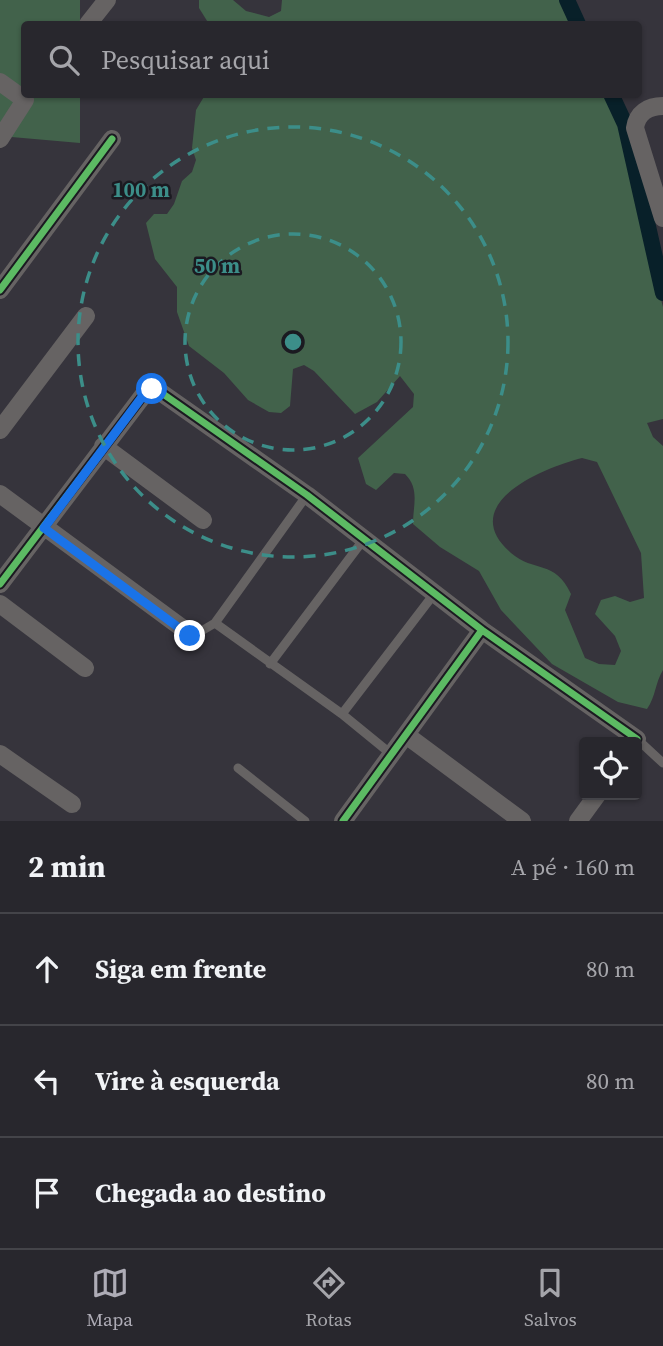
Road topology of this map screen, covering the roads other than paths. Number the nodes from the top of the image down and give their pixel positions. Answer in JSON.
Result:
{"nodes":[{"id":1,"x":107,"y":0,"type":"edge"},
{"id":2,"x":90,"y":21,"type":"edge"},
{"id":3,"x":0,"y":82,"type":"edge"},
{"id":4,"x":21,"y":94,"type":"edge"},
{"id":5,"x":26,"y":98,"type":"edge"},
{"id":6,"x":663,"y":106,"type":"edge"},
{"id":7,"x":0,"y":139,"type":"edge"},
{"id":8,"x":112,"y":139,"type":"dead end"},
{"id":9,"x":663,"y":218,"type":"edge"},
{"id":10,"x":0,"y":290,"type":"edge"},
{"id":11,"x":86,"y":316,"type":"dead end"},
{"id":12,"x":0,"y":430,"type":"edge"},
{"id":13,"x":103,"y":446,"type":"junction"},
{"id":14,"x":0,"y":494,"type":"edge"},
{"id":15,"x":307,"y":495,"type":"junction"},
{"id":16,"x":203,"y":520,"type":"dead end"},
{"id":17,"x":44,"y":528,"type":"junction"},
{"id":18,"x":364,"y":538,"type":"junction"},
{"id":19,"x":0,"y":584,"type":"edge"},
{"id":20,"x":434,"y":594,"type":"junction"},
{"id":21,"x":0,"y":604,"type":"edge"},
{"id":22,"x":215,"y":623,"type":"junction"},
{"id":23,"x":482,"y":631,"type":"junction"},
{"id":24,"x":193,"y":636,"type":"joint"},
{"id":25,"x":270,"y":664,"type":"junction"},
{"id":26,"x":85,"y":668,"type":"dead end"},
{"id":27,"x":342,"y":714,"type":"junction"},
{"id":28,"x":406,"y":735,"type":"junction"},
{"id":29,"x":630,"y":737,"type":"edge"},
{"id":30,"x":642,"y":746,"type":"edge"},
{"id":31,"x":0,"y":754,"type":"edge"},
{"id":32,"x":391,"y":754,"type":"junction"},
{"id":33,"x":663,"y":763,"type":"edge"},
{"id":34,"x":238,"y":768,"type":"dead end"},
{"id":35,"x":593,"y":800,"type":"edge"},
{"id":36,"x":72,"y":804,"type":"dead end"},
{"id":37,"x":305,"y":821,"type":"edge"},
{"id":38,"x":343,"y":821,"type":"edge"},
{"id":39,"x":522,"y":821,"type":"edge"},
{"id":40,"x":578,"y":821,"type":"edge"}],
"edges":[{"from":1,"to":2,"type":"street"},
{"from":3,"to":4,"type":"street"},
{"from":5,"to":7,"type":"street"},
{"from":6,"to":9,"type":"street"},
{"from":8,"to":10,"type":"street"},
{"from":11,"to":12,"type":"street"},
{"from":13,"to":15,"type":"street"},
{"from":13,"to":16,"type":"street"},
{"from":13,"to":17,"type":"street"},
{"from":14,"to":17,"type":"street"},
{"from":15,"to":18,"type":"street"},
{"from":15,"to":22,"type":"lane"},
{"from":17,"to":19,"type":"street"},
{"from":17,"to":24,"type":"street"},
{"from":18,"to":20,"type":"street"},
{"from":18,"to":25,"type":"lane"},
{"from":20,"to":23,"type":"street"},
{"from":20,"to":27,"type":"lane"},
{"from":21,"to":26,"type":"street"},
{"from":22,"to":24,"type":"lane"},
{"from":22,"to":25,"type":"lane"},
{"from":23,"to":28,"type":"street"},
{"from":23,"to":29,"type":"street"},
{"from":25,"to":27,"type":"lane"},
{"from":27,"to":32,"type":"lane"},
{"from":28,"to":32,"type":"street"},
{"from":28,"to":39,"type":"street"},
{"from":30,"to":33,"type":"lane"},
{"from":31,"to":36,"type":"street"},
{"from":32,"to":38,"type":"street"},
{"from":34,"to":37,"type":"lane"},
{"from":35,"to":40,"type":"street"}]}
